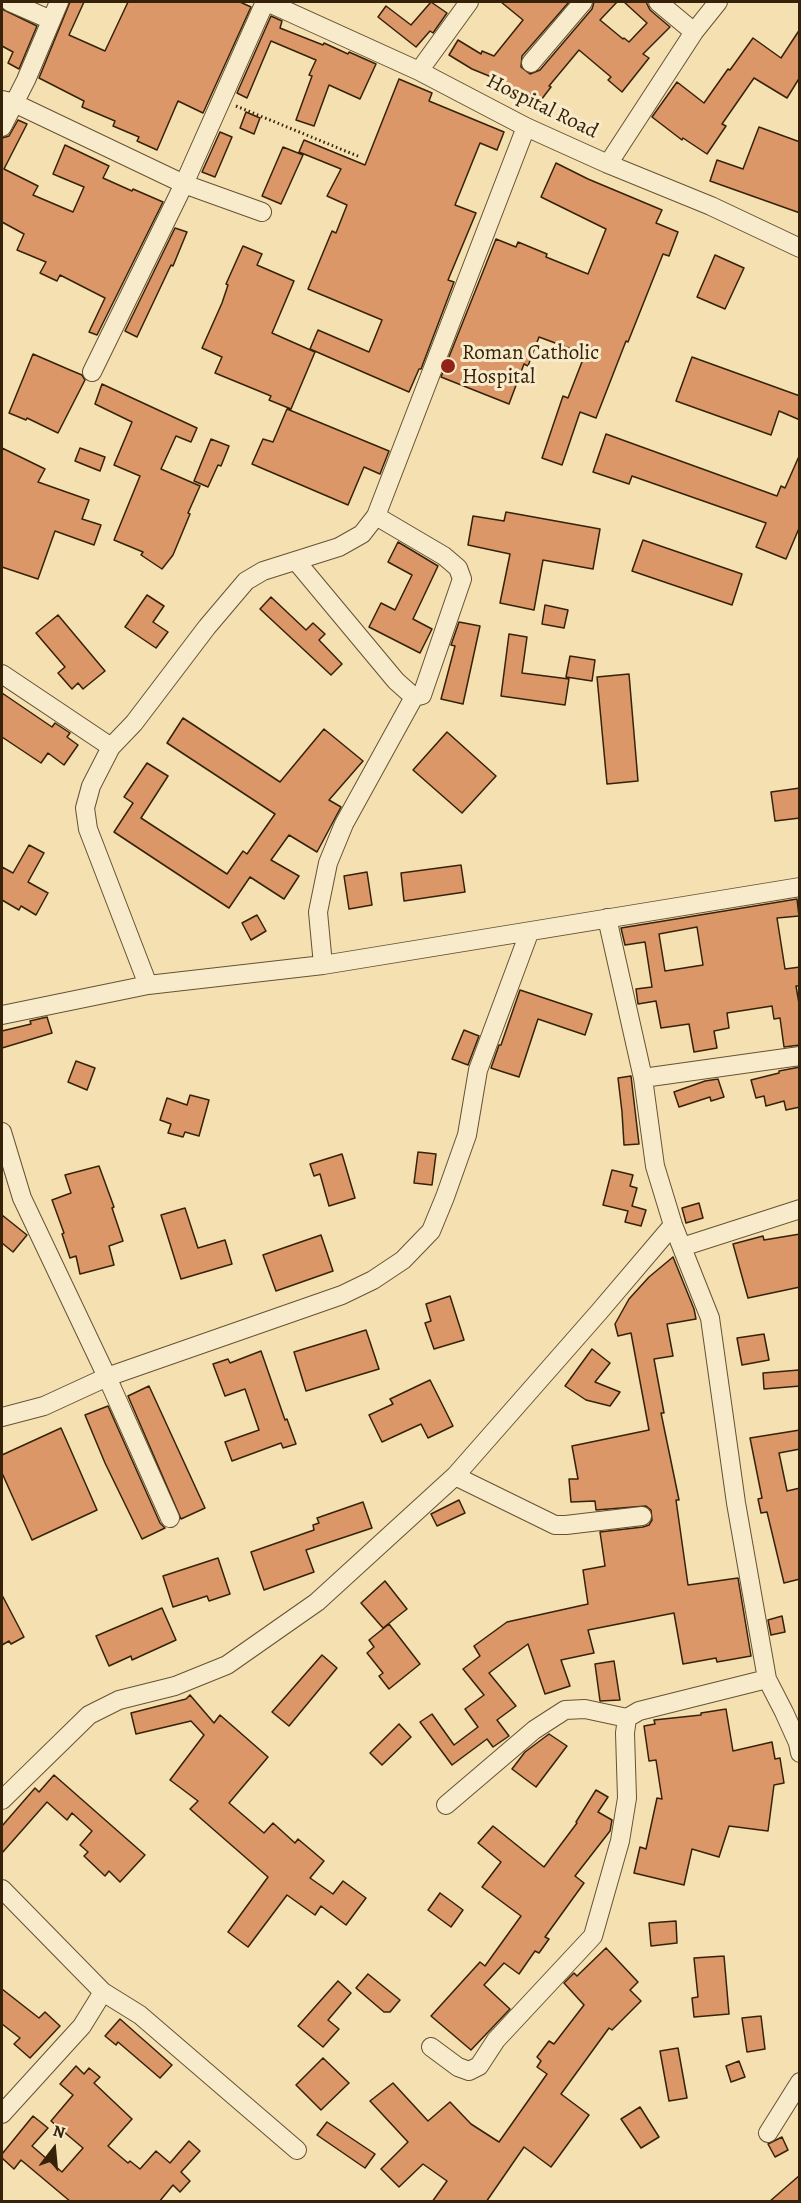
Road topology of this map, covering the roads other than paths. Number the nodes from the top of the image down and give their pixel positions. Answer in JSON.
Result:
{"nodes":[{"id":1,"x":10,"y":2,"type":"edge"},
{"id":2,"x":59,"y":2,"type":"edge"},
{"id":3,"x":266,"y":2,"type":"edge"},
{"id":4,"x":469,"y":2,"type":"edge"},
{"id":5,"x":583,"y":2,"type":"edge"},
{"id":6,"x":658,"y":2,"type":"edge"},
{"id":7,"x":718,"y":2,"type":"edge"},
{"id":8,"x":51,"y":20,"type":"junction"},
{"id":9,"x":694,"y":32,"type":"junction"},
{"id":10,"x":531,"y":63,"type":"dead end"},
{"id":11,"x":419,"y":70,"type":"junction"},
{"id":12,"x":8,"y":102,"type":"edge"},
{"id":13,"x":2,"y":127,"type":"edge"},
{"id":14,"x":526,"y":127,"type":"junction"},
{"id":15,"x":608,"y":164,"type":"junction"},
{"id":16,"x":184,"y":184,"type":"junction"},
{"id":17,"x":262,"y":212,"type":"dead end"},
{"id":18,"x":800,"y":248,"type":"edge"},
{"id":19,"x":92,"y":372,"type":"dead end"},
{"id":20,"x":376,"y":516,"type":"junction"},
{"id":21,"x":296,"y":561,"type":"junction"},
{"id":22,"x":2,"y":674,"type":"edge"},
{"id":23,"x":414,"y":697,"type":"junction"},
{"id":24,"x":111,"y":747,"type":"junction"},
{"id":25,"x":800,"y":886,"type":"edge"},
{"id":26,"x":607,"y":918,"type":"junction"},
{"id":27,"x":529,"y":933,"type":"junction"},
{"id":28,"x":323,"y":965,"type":"junction"},
{"id":29,"x":147,"y":985,"type":"junction"},
{"id":30,"x":2,"y":1015,"type":"edge"},
{"id":31,"x":800,"y":1056,"type":"edge"},
{"id":32,"x":644,"y":1078,"type":"junction"},
{"id":33,"x":2,"y":1132,"type":"edge"},
{"id":34,"x":800,"y":1209,"type":"edge"},
{"id":35,"x":673,"y":1225,"type":"junction"},
{"id":36,"x":682,"y":1247,"type":"junction"},
{"id":37,"x":106,"y":1377,"type":"junction"},
{"id":38,"x":2,"y":1417,"type":"edge"},
{"id":39,"x":455,"y":1476,"type":"junction"},
{"id":40,"x":642,"y":1516,"type":"dead end"},
{"id":41,"x":170,"y":1518,"type":"dead end"},
{"id":42,"x":766,"y":1679,"type":"junction"},
{"id":43,"x":627,"y":1718,"type":"junction"},
{"id":44,"x":800,"y":1753,"type":"edge"},
{"id":45,"x":2,"y":1800,"type":"edge"},
{"id":46,"x":446,"y":1805,"type":"dead end"},
{"id":47,"x":2,"y":1889,"type":"edge"},
{"id":48,"x":103,"y":1992,"type":"junction"},
{"id":49,"x":431,"y":2047,"type":"dead end"},
{"id":50,"x":800,"y":2082,"type":"edge"},
{"id":51,"x":2,"y":2114,"type":"edge"},
{"id":52,"x":768,"y":2133,"type":"dead end"},
{"id":53,"x":297,"y":2150,"type":"dead end"}],
"edges":[{"from":1,"to":8,"type":"street"},
{"from":2,"to":8,"type":"street"},
{"from":3,"to":11,"type":"street","name":"Hospital Road"},
{"from":3,"to":16,"type":"street"},
{"from":4,"to":11,"type":"street"},
{"from":5,"to":10,"type":"street"},
{"from":6,"to":9,"type":"street"},
{"from":7,"to":9,"type":"street"},
{"from":8,"to":12,"type":"street"},
{"from":9,"to":15,"type":"street"},
{"from":11,"to":14,"type":"street","name":"Hospital Road"},
{"from":12,"to":13,"type":"street"},
{"from":12,"to":16,"type":"street"},
{"from":14,"to":15,"type":"street","name":"Hospital Road"},
{"from":14,"to":20,"type":"street"},
{"from":15,"to":18,"type":"street","name":"Hospital Road"},
{"from":16,"to":17,"type":"street"},
{"from":16,"to":19,"type":"street"},
{"from":20,"to":21,"type":"street"},
{"from":20,"to":23,"type":"street"},
{"from":21,"to":23,"type":"street"},
{"from":21,"to":24,"type":"street"},
{"from":22,"to":24,"type":"street"},
{"from":23,"to":28,"type":"street"},
{"from":24,"to":29,"type":"street"},
{"from":25,"to":26,"type":"street"},
{"from":26,"to":27,"type":"street"},
{"from":26,"to":32,"type":"street"},
{"from":27,"to":28,"type":"street"},
{"from":27,"to":37,"type":"street"},
{"from":28,"to":29,"type":"street"},
{"from":29,"to":30,"type":"street"},
{"from":31,"to":32,"type":"street"},
{"from":32,"to":35,"type":"street"},
{"from":33,"to":37,"type":"street"},
{"from":34,"to":36,"type":"street"},
{"from":35,"to":36,"type":"street"},
{"from":35,"to":39,"type":"street"},
{"from":36,"to":42,"type":"street"},
{"from":37,"to":38,"type":"street"},
{"from":37,"to":41,"type":"street"},
{"from":39,"to":40,"type":"street"},
{"from":39,"to":45,"type":"street"},
{"from":42,"to":43,"type":"street"},
{"from":42,"to":44,"type":"street"},
{"from":43,"to":46,"type":"street"},
{"from":43,"to":49,"type":"street"},
{"from":47,"to":48,"type":"street"},
{"from":48,"to":51,"type":"street"},
{"from":48,"to":53,"type":"street"},
{"from":50,"to":52,"type":"street"}]}
